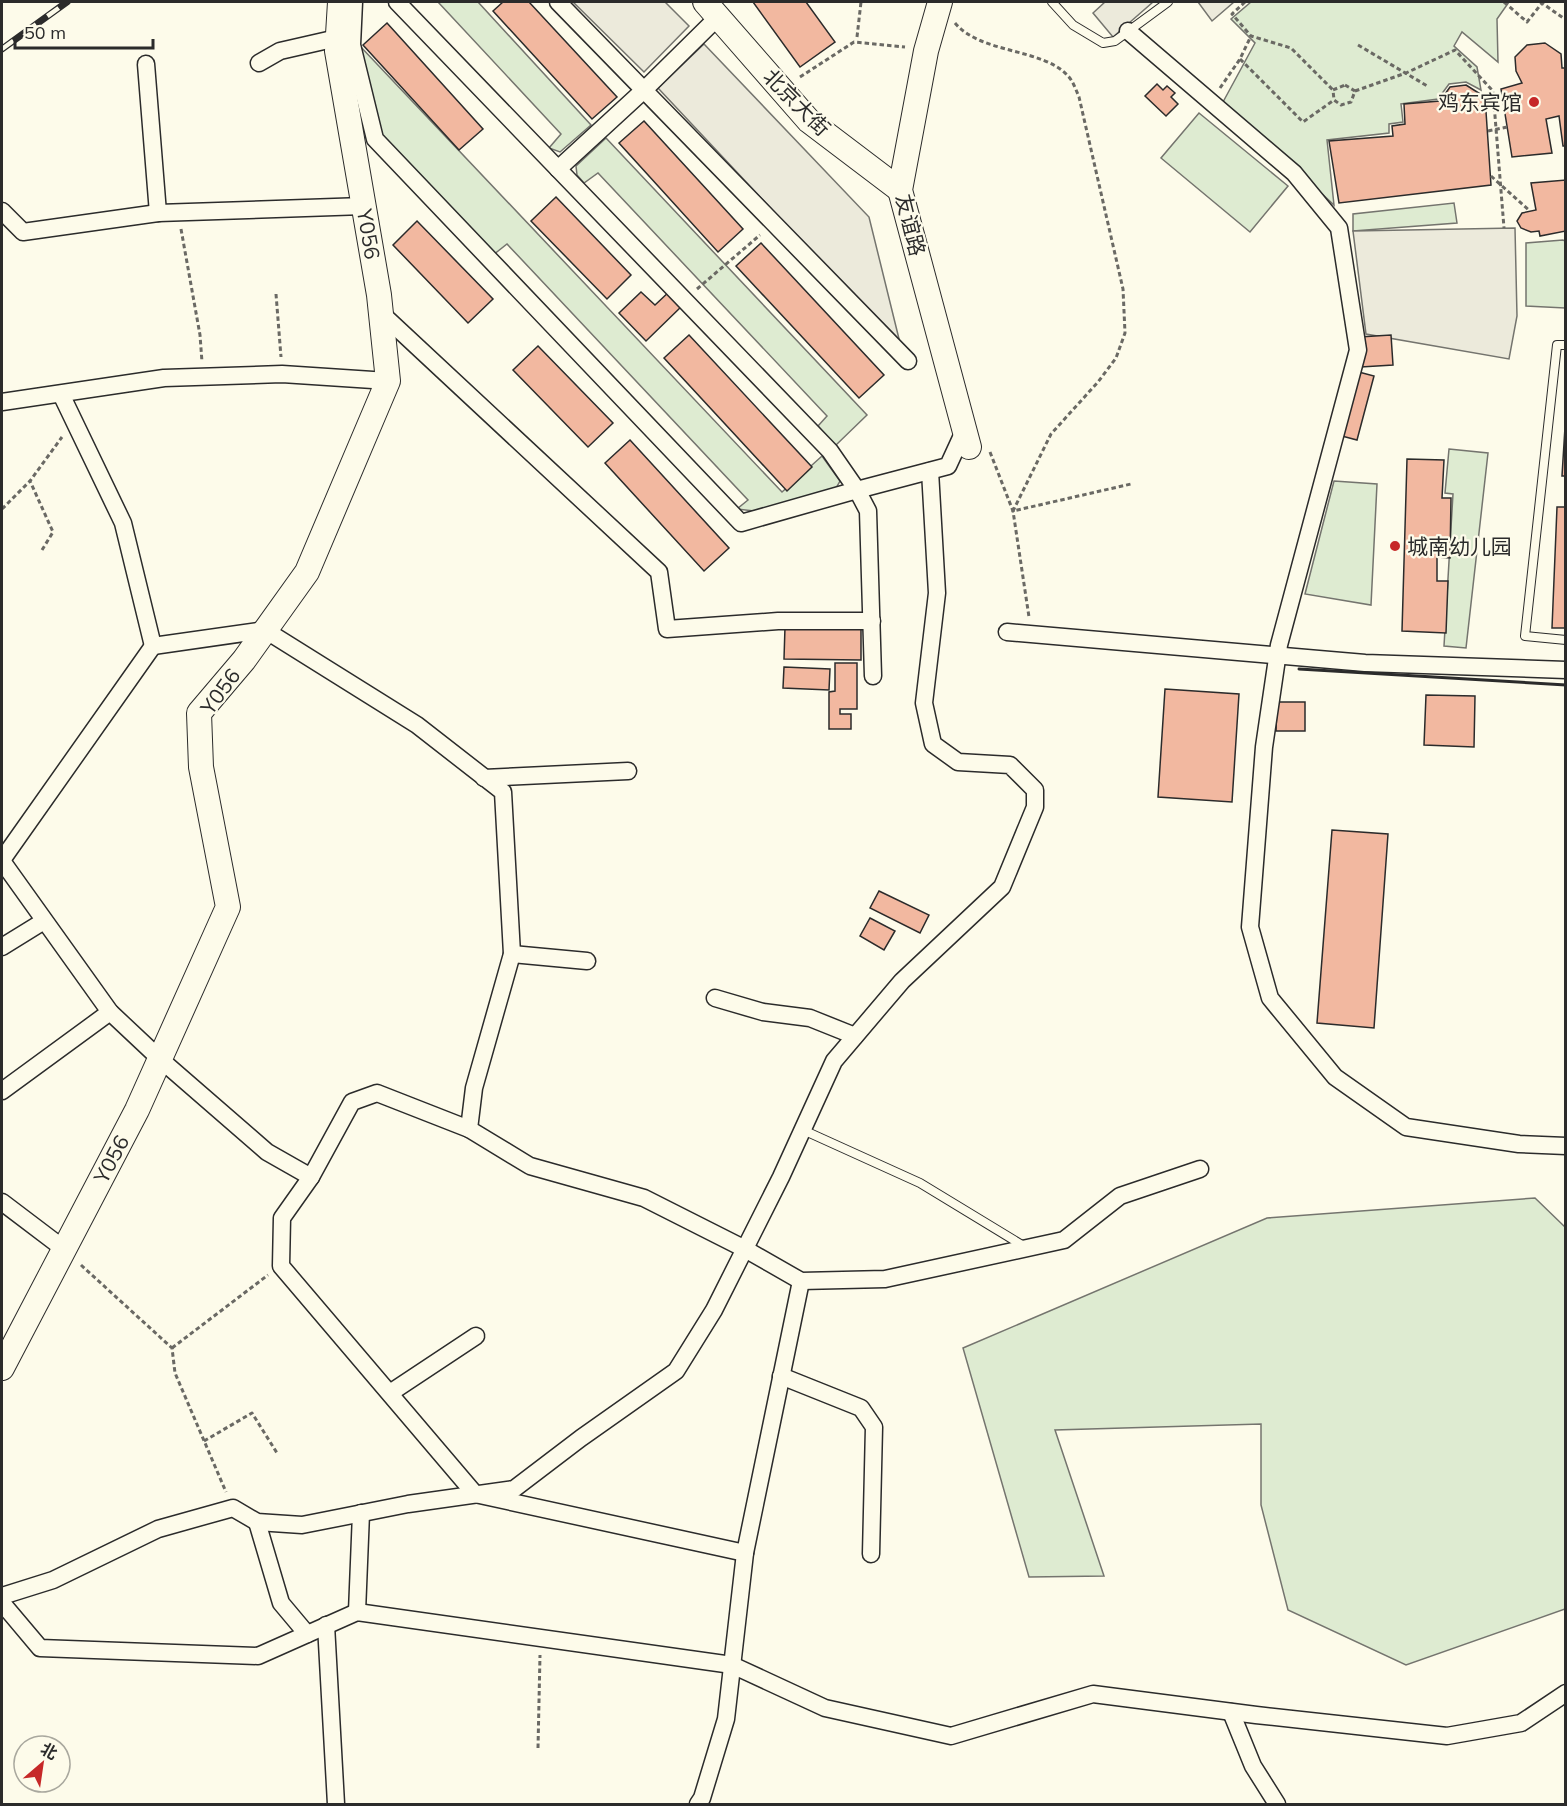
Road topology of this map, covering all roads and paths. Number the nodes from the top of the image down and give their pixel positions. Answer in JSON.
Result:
{"nodes":[{"id":1,"x":340,"y":2,"type":"edge"},
{"id":2,"x":354,"y":2,"type":"edge"},
{"id":3,"x":397,"y":2,"type":"edge"},
{"id":4,"x":558,"y":2,"type":"edge"},
{"id":5,"x":861,"y":2,"type":"edge"},
{"id":6,"x":1052,"y":2,"type":"edge"},
{"id":7,"x":1168,"y":2,"type":"edge"},
{"id":8,"x":1245,"y":2,"type":"edge"},
{"id":9,"x":1504,"y":2,"type":"edge"},
{"id":10,"x":712,"y":9,"type":"edge"},
{"id":11,"x":946,"y":9,"type":"edge"},
{"id":12,"x":1566,"y":20,"type":"edge"},
{"id":13,"x":1128,"y":31,"type":"junction"},
{"id":14,"x":1251,"y":36,"type":"junction"},
{"id":15,"x":857,"y":37,"type":"dead end"},
{"id":16,"x":338,"y":38,"type":"junction"},
{"id":17,"x":1358,"y":45,"type":"dead end"},
{"id":18,"x":926,"y":51,"type":"junction"},
{"id":19,"x":1240,"y":59,"type":"junction"},
{"id":20,"x":259,"y":63,"type":"dead end"},
{"id":21,"x":146,"y":64,"type":"dead end"},
{"id":22,"x":1406,"y":74,"type":"junction"},
{"id":23,"x":793,"y":82,"type":"dead end"},
{"id":24,"x":1429,"y":87,"type":"dead end"},
{"id":25,"x":644,"y":90,"type":"junction"},
{"id":26,"x":1333,"y":90,"type":"junction"},
{"id":27,"x":1355,"y":92,"type":"junction"},
{"id":28,"x":1334,"y":100,"type":"junction"},
{"id":29,"x":1210,"y":102,"type":"junction"},
{"id":30,"x":1507,"y":128,"type":"dead end"},
{"id":31,"x":1488,"y":131,"type":"dead end"},
{"id":32,"x":558,"y":169,"type":"junction"},
{"id":33,"x":1491,"y":176,"type":"dead end"},
{"id":34,"x":900,"y":190,"type":"junction"},
{"id":35,"x":364,"y":206,"type":"junction"},
{"id":36,"x":2,"y":211,"type":"edge"},
{"id":37,"x":1530,"y":211,"type":"dead end"},
{"id":38,"x":178,"y":212,"type":"junction"},
{"id":39,"x":158,"y":213,"type":"junction"},
{"id":40,"x":774,"y":223,"type":"junction"},
{"id":41,"x":1504,"y":228,"type":"dead end"},
{"id":42,"x":276,"y":294,"type":"dead end"},
{"id":43,"x":684,"y":299,"type":"junction"},
{"id":44,"x":381,"y":313,"type":"junction"},
{"id":45,"x":1566,"y":345,"type":"edge"},
{"id":46,"x":908,"y":361,"type":"dead end"},
{"id":47,"x":282,"y":374,"type":"junction"},
{"id":48,"x":203,"y":376,"type":"junction"},
{"id":49,"x":388,"y":381,"type":"junction"},
{"id":50,"x":61,"y":394,"type":"junction"},
{"id":51,"x":2,"y":402,"type":"edge"},
{"id":52,"x":74,"y":421,"type":"junction"},
{"id":53,"x":974,"y":442,"type":"junction"},
{"id":54,"x":930,"y":471,"type":"junction"},
{"id":55,"x":30,"y":481,"type":"junction"},
{"id":56,"x":1131,"y":484,"type":"dead end"},
{"id":57,"x":857,"y":490,"type":"junction"},
{"id":58,"x":2,"y":509,"type":"edge"},
{"id":59,"x":1013,"y":511,"type":"junction"},
{"id":60,"x":42,"y":550,"type":"dead end"},
{"id":61,"x":872,"y":621,"type":"junction"},
{"id":62,"x":265,"y":630,"type":"junction"},
{"id":63,"x":1007,"y":632,"type":"dead end"},
{"id":64,"x":1031,"y":634,"type":"junction"},
{"id":65,"x":1566,"y":640,"type":"edge"},
{"id":66,"x":153,"y":646,"type":"junction"},
{"id":67,"x":1278,"y":655,"type":"junction"},
{"id":68,"x":1566,"y":670,"type":"edge"},
{"id":69,"x":873,"y":676,"type":"dead end"},
{"id":70,"x":628,"y":771,"type":"dead end"},
{"id":71,"x":484,"y":778,"type":"junction"},
{"id":72,"x":2,"y":861,"type":"edge"},
{"id":73,"x":44,"y":921,"type":"junction"},
{"id":74,"x":2,"y":947,"type":"edge"},
{"id":75,"x":512,"y":954,"type":"junction"},
{"id":76,"x":587,"y":961,"type":"dead end"},
{"id":77,"x":715,"y":998,"type":"dead end"},
{"id":78,"x":110,"y":1012,"type":"junction"},
{"id":79,"x":855,"y":1036,"type":"junction"},
{"id":80,"x":160,"y":1059,"type":"junction"},
{"id":81,"x":2,"y":1091,"type":"edge"},
{"id":82,"x":470,"y":1129,"type":"junction"},
{"id":83,"x":803,"y":1130,"type":"junction"},
{"id":84,"x":1566,"y":1146,"type":"edge"},
{"id":85,"x":1200,"y":1169,"type":"dead end"},
{"id":86,"x":311,"y":1177,"type":"junction"},
{"id":87,"x":2,"y":1202,"type":"edge"},
{"id":88,"x":1027,"y":1248,"type":"junction"},
{"id":89,"x":64,"y":1249,"type":"junction"},
{"id":90,"x":745,"y":1249,"type":"junction"},
{"id":91,"x":281,"y":1266,"type":"junction"},
{"id":92,"x":801,"y":1281,"type":"junction"},
{"id":93,"x":476,"y":1336,"type":"dead end"},
{"id":94,"x":172,"y":1348,"type":"junction"},
{"id":95,"x":2,"y":1368,"type":"edge"},
{"id":96,"x":781,"y":1376,"type":"junction"},
{"id":97,"x":390,"y":1393,"type":"junction"},
{"id":98,"x":204,"y":1441,"type":"junction"},
{"id":99,"x":277,"y":1453,"type":"dead end"},
{"id":100,"x":474,"y":1494,"type":"junction"},
{"id":101,"x":233,"y":1509,"type":"junction"},
{"id":102,"x":361,"y":1513,"type":"junction"},
{"id":103,"x":257,"y":1522,"type":"junction"},
{"id":104,"x":745,"y":1553,"type":"junction"},
{"id":105,"x":871,"y":1554,"type":"dead end"},
{"id":106,"x":2,"y":1596,"type":"edge"},
{"id":107,"x":2,"y":1603,"type":"edge"},
{"id":108,"x":357,"y":1612,"type":"junction"},
{"id":109,"x":326,"y":1625,"type":"junction"},
{"id":110,"x":307,"y":1634,"type":"junction"},
{"id":111,"x":541,"y":1638,"type":"junction"},
{"id":112,"x":732,"y":1665,"type":"junction"},
{"id":113,"x":1566,"y":1694,"type":"edge"},
{"id":114,"x":1231,"y":1712,"type":"junction"},
{"id":115,"x":538,"y":1748,"type":"dead end"},
{"id":116,"x":336,"y":1804,"type":"edge"},
{"id":117,"x":698,"y":1804,"type":"edge"},
{"id":118,"x":1277,"y":1804,"type":"edge"}],
"edges":[{"from":1,"to":16,"type":"street","name":"Y056","number":"Y056"},
{"from":2,"to":57,"type":"street"},
{"from":3,"to":32,"type":"street"},
{"from":4,"to":25,"type":"street"},
{"from":5,"to":15,"type":"path"},
{"from":6,"to":13,"type":"lane"},
{"from":7,"to":13,"type":"lane"},
{"from":8,"to":14,"type":"path"},
{"from":9,"to":12,"type":"path"},
{"from":10,"to":25,"type":"street"},
{"from":10,"to":34,"type":"street","name":"北京大街"},
{"from":11,"to":18,"type":"street","name":"友谊路"},
{"from":11,"to":59,"type":"path"},
{"from":13,"to":29,"type":"street"},
{"from":14,"to":19,"type":"path"},
{"from":14,"to":26,"type":"path"},
{"from":16,"to":20,"type":"street"},
{"from":16,"to":35,"type":"street","name":"Y056","number":"Y056"},
{"from":17,"to":22,"type":"path"},
{"from":18,"to":23,"type":"path"},
{"from":18,"to":34,"type":"street","name":"友谊路"},
{"from":19,"to":28,"type":"path"},
{"from":19,"to":29,"type":"path"},
{"from":21,"to":39,"type":"street"},
{"from":22,"to":24,"type":"path"},
{"from":22,"to":27,"type":"path"},
{"from":22,"to":41,"type":"path"},
{"from":25,"to":32,"type":"street"},
{"from":25,"to":40,"type":"street"},
{"from":26,"to":27,"type":"path"},
{"from":26,"to":28,"type":"path"},
{"from":27,"to":28,"type":"path"},
{"from":29,"to":67,"type":"street"},
{"from":30,"to":31,"type":"path","bridge":true},
{"from":32,"to":43,"type":"street"},
{"from":33,"to":37,"type":"path","bridge":true},
{"from":34,"to":53,"type":"street","name":"友谊路"},
{"from":35,"to":38,"type":"street"},
{"from":35,"to":44,"type":"street","name":"Y056","number":"Y056"},
{"from":36,"to":39,"type":"street"},
{"from":38,"to":39,"type":"street"},
{"from":38,"to":48,"type":"path"},
{"from":40,"to":43,"type":"path"},
{"from":40,"to":46,"type":"street"},
{"from":42,"to":47,"type":"path"},
{"from":43,"to":57,"type":"street"},
{"from":44,"to":49,"type":"street","name":"Y056","number":"Y056"},
{"from":44,"to":61,"type":"street"},
{"from":45,"to":65,"type":"lane"},
{"from":47,"to":48,"type":"street"},
{"from":47,"to":49,"type":"street"},
{"from":48,"to":50,"type":"street"},
{"from":49,"to":62,"type":"street","name":"Y056","number":"Y056"},
{"from":50,"to":51,"type":"street"},
{"from":50,"to":52,"type":"street"},
{"from":52,"to":55,"type":"path"},
{"from":52,"to":66,"type":"street"},
{"from":53,"to":54,"type":"street"},
{"from":53,"to":59,"type":"path"},
{"from":54,"to":57,"type":"street"},
{"from":54,"to":79,"type":"street"},
{"from":55,"to":58,"type":"path"},
{"from":55,"to":60,"type":"path"},
{"from":56,"to":59,"type":"path"},
{"from":57,"to":61,"type":"street"},
{"from":59,"to":64,"type":"path"},
{"from":61,"to":69,"type":"street"},
{"from":62,"to":66,"type":"street"},
{"from":62,"to":71,"type":"street"},
{"from":62,"to":80,"type":"street","name":"Y056","number":"Y056"},
{"from":63,"to":64,"type":"street"},
{"from":64,"to":67,"type":"street"},
{"from":66,"to":72,"type":"street"},
{"from":67,"to":68,"type":"street"},
{"from":67,"to":84,"type":"street"},
{"from":70,"to":71,"type":"street"},
{"from":71,"to":75,"type":"street"},
{"from":72,"to":73,"type":"street"},
{"from":73,"to":74,"type":"street"},
{"from":73,"to":78,"type":"street"},
{"from":75,"to":76,"type":"street"},
{"from":75,"to":82,"type":"street"},
{"from":77,"to":79,"type":"street"},
{"from":78,"to":80,"type":"street"},
{"from":78,"to":81,"type":"street"},
{"from":79,"to":83,"type":"street"},
{"from":80,"to":86,"type":"street"},
{"from":80,"to":89,"type":"street","name":"Y056","number":"Y056"},
{"from":82,"to":86,"type":"street"},
{"from":82,"to":90,"type":"street"},
{"from":83,"to":88,"type":"lane"},
{"from":83,"to":90,"type":"street"},
{"from":85,"to":88,"type":"street"},
{"from":86,"to":91,"type":"street"},
{"from":87,"to":89,"type":"street"},
{"from":88,"to":92,"type":"street"},
{"from":89,"to":94,"type":"path"},
{"from":89,"to":95,"type":"street","name":"Y056","number":"Y056"},
{"from":90,"to":92,"type":"street"},
{"from":90,"to":100,"type":"street"},
{"from":91,"to":94,"type":"path"},
{"from":91,"to":97,"type":"street"},
{"from":92,"to":96,"type":"street"},
{"from":93,"to":97,"type":"street"},
{"from":94,"to":98,"type":"path"},
{"from":96,"to":104,"type":"street"},
{"from":96,"to":105,"type":"street"},
{"from":97,"to":100,"type":"street"},
{"from":98,"to":99,"type":"path"},
{"from":98,"to":101,"type":"path"},
{"from":100,"to":102,"type":"street"},
{"from":100,"to":104,"type":"street"},
{"from":101,"to":103,"type":"street"},
{"from":101,"to":106,"type":"street"},
{"from":102,"to":103,"type":"street"},
{"from":102,"to":108,"type":"street"},
{"from":103,"to":110,"type":"street"},
{"from":104,"to":112,"type":"street"},
{"from":107,"to":110,"type":"street"},
{"from":108,"to":109,"type":"street"},
{"from":108,"to":111,"type":"street"},
{"from":109,"to":110,"type":"street"},
{"from":109,"to":116,"type":"street"},
{"from":111,"to":112,"type":"street"},
{"from":111,"to":115,"type":"path"},
{"from":112,"to":114,"type":"street"},
{"from":112,"to":117,"type":"street"},
{"from":113,"to":114,"type":"street"},
{"from":114,"to":118,"type":"street"}]}
